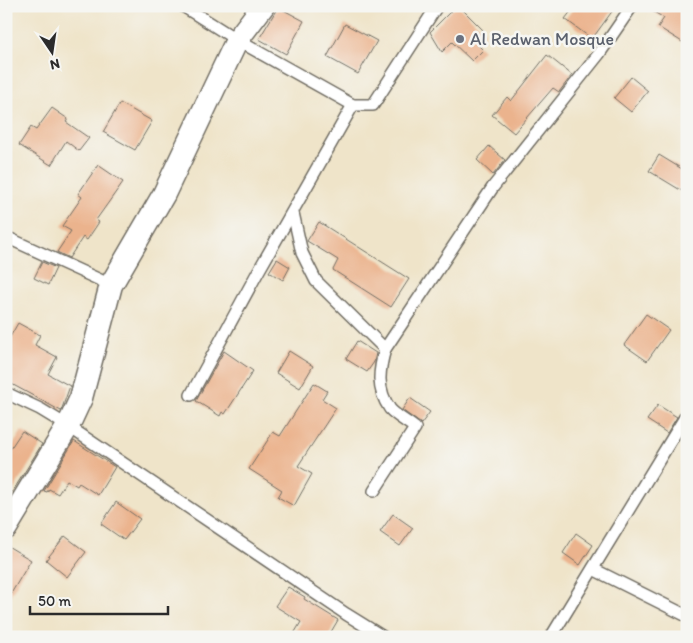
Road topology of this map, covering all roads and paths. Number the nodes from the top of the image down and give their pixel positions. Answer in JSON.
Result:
{"nodes":[{"id":1,"x":183,"y":6,"type":"edge"},
{"id":2,"x":263,"y":6,"type":"edge"},
{"id":3,"x":437,"y":6,"type":"edge"},
{"id":4,"x":632,"y":6,"type":"edge"},
{"id":5,"x":237,"y":40,"type":"junction"},
{"id":6,"x":354,"y":105,"type":"junction"},
{"id":7,"x":293,"y":213,"type":"junction"},
{"id":8,"x":6,"y":237,"type":"edge"},
{"id":9,"x":112,"y":285,"type":"junction"},
{"id":10,"x":385,"y":349,"type":"junction"},
{"id":11,"x":6,"y":393,"type":"edge"},
{"id":12,"x":191,"y":395,"type":"dead end"},
{"id":13,"x":687,"y":414,"type":"edge"},
{"id":14,"x":68,"y":426,"type":"junction"},
{"id":15,"x":374,"y":491,"type":"dead end"},
{"id":16,"x":6,"y":528,"type":"edge"},
{"id":17,"x":593,"y":569,"type":"junction"},
{"id":18,"x":687,"y":616,"type":"edge"},
{"id":19,"x":383,"y":637,"type":"edge"},
{"id":20,"x":551,"y":637,"type":"edge"}],
"edges":[{"from":1,"to":5,"type":"lane"},
{"from":2,"to":5,"type":"street"},
{"from":3,"to":6,"type":"lane"},
{"from":4,"to":10,"type":"lane"},
{"from":5,"to":6,"type":"lane"},
{"from":5,"to":9,"type":"street"},
{"from":6,"to":7,"type":"lane"},
{"from":7,"to":10,"type":"lane"},
{"from":7,"to":12,"type":"lane"},
{"from":8,"to":9,"type":"lane"},
{"from":9,"to":14,"type":"street"},
{"from":10,"to":15,"type":"lane"},
{"from":11,"to":14,"type":"lane"},
{"from":13,"to":17,"type":"lane"},
{"from":14,"to":16,"type":"street"},
{"from":14,"to":19,"type":"lane"},
{"from":17,"to":18,"type":"lane"},
{"from":17,"to":20,"type":"lane"}]}
